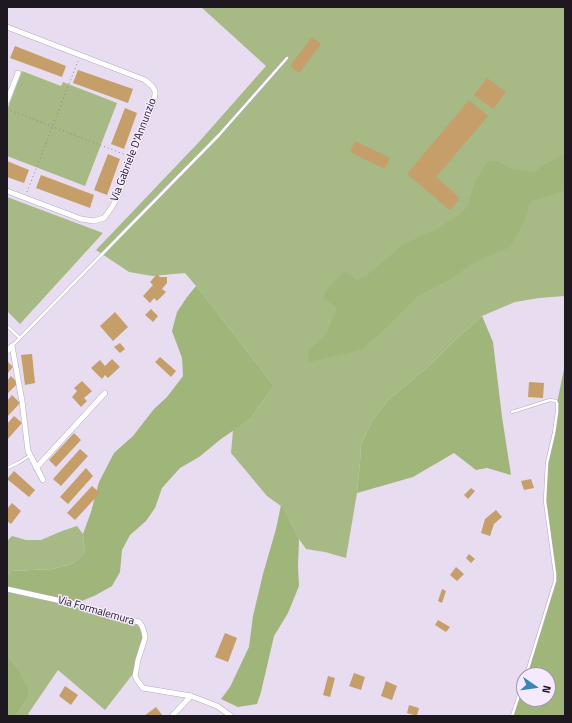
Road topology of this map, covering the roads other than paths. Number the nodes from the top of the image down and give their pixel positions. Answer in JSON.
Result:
{"nodes":[{"id":1,"x":7,"y":26,"type":"edge"},
{"id":2,"x":287,"y":58,"type":"dead end"},
{"id":3,"x":18,"y":73,"type":"dead end"},
{"id":4,"x":7,"y":101,"type":"edge"},
{"id":5,"x":7,"y":191,"type":"edge"},
{"id":6,"x":7,"y":326,"type":"edge"},
{"id":7,"x":20,"y":338,"type":"junction"},
{"id":8,"x":12,"y":346,"type":"junction"},
{"id":9,"x":7,"y":351,"type":"edge"},
{"id":10,"x":105,"y":393,"type":"dead end"},
{"id":11,"x":512,"y":412,"type":"dead end"},
{"id":12,"x":30,"y":455,"type":"junction"},
{"id":13,"x":7,"y":468,"type":"edge"},
{"id":14,"x":36,"y":468,"type":"junction"},
{"id":15,"x":43,"y":480,"type":"dead end"},
{"id":16,"x":7,"y":589,"type":"edge"},
{"id":17,"x":528,"y":667,"type":"edge"},
{"id":18,"x":191,"y":696,"type":"junction"},
{"id":19,"x":516,"y":704,"type":"edge"},
{"id":20,"x":172,"y":716,"type":"edge"},
{"id":21,"x":231,"y":716,"type":"edge"},
{"id":22,"x":512,"y":716,"type":"edge"}],
"edges":[{"from":1,"to":5,"type":"street","name":"Via Gabriele D'Annunzio"},
{"from":2,"to":7,"type":"lane"},
{"from":3,"to":4,"type":"street"},
{"from":6,"to":7,"type":"lane"},
{"from":7,"to":8,"type":"lane"},
{"from":8,"to":9,"type":"street"},
{"from":8,"to":12,"type":"street"},
{"from":10,"to":14,"type":"street"},
{"from":11,"to":17,"type":"lane"},
{"from":12,"to":13,"type":"lane"},
{"from":12,"to":14,"type":"street"},
{"from":14,"to":15,"type":"street"},
{"from":16,"to":18,"type":"street","name":"Via Formalemura"},
{"from":18,"to":20,"type":"street"},
{"from":18,"to":21,"type":"street","name":"Via Formalemura"},
{"from":19,"to":22,"type":"lane"}]}
